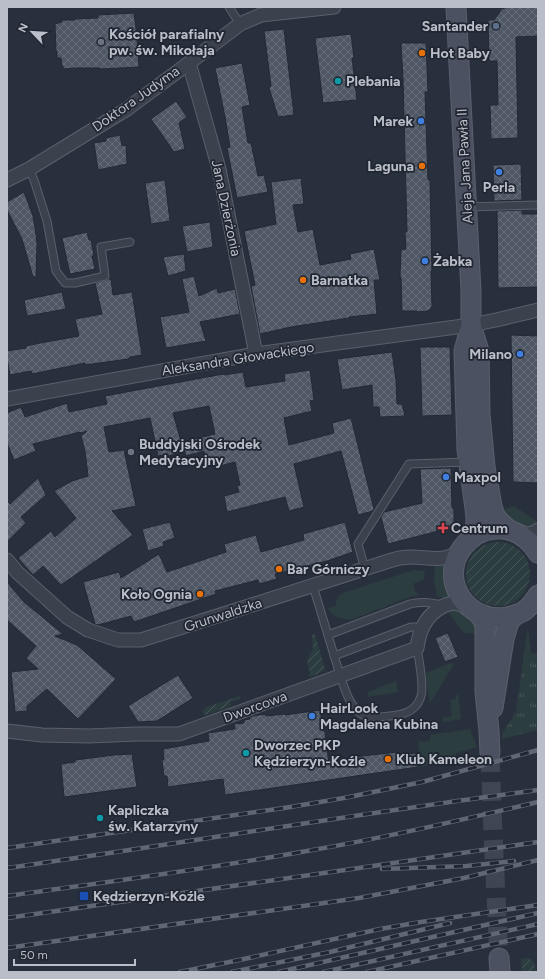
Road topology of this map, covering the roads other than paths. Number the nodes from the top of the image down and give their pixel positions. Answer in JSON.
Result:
{"nodes":[{"id":1,"x":229,"y":7,"type":"edge"},
{"id":2,"x":334,"y":7,"type":"edge"},
{"id":3,"x":456,"y":7,"type":"edge"},
{"id":4,"x":240,"y":24,"type":"junction"},
{"id":5,"x":189,"y":63,"type":"junction"},
{"id":6,"x":29,"y":169,"type":"junction"},
{"id":7,"x":7,"y":180,"type":"edge"},
{"id":8,"x":538,"y":205,"type":"edge"},
{"id":9,"x":467,"y":207,"type":"junction"},
{"id":10,"x":130,"y":242,"type":"dead end"},
{"id":11,"x":538,"y":310,"type":"edge"},
{"id":12,"x":471,"y":326,"type":"junction"},
{"id":13,"x":256,"y":354,"type":"junction"},
{"id":14,"x":7,"y":399,"type":"edge"},
{"id":15,"x":468,"y":462,"type":"junction"},
{"id":16,"x":538,"y":530,"type":"edge"},
{"id":17,"x":514,"y":532,"type":"junction"},
{"id":18,"x":466,"y":544,"type":"junction"},
{"id":19,"x":538,"y":553,"type":"edge"},
{"id":20,"x":7,"y":560,"type":"edge"},
{"id":21,"x":365,"y":569,"type":"junction"},
{"id":22,"x":313,"y":586,"type":"junction"},
{"id":23,"x":538,"y":595,"type":"edge"},
{"id":24,"x":443,"y":605,"type":"junction"},
{"id":25,"x":475,"y":611,"type":"junction"},
{"id":26,"x":514,"y":616,"type":"junction"},
{"id":27,"x":423,"y":627,"type":"junction"},
{"id":28,"x":328,"y":635,"type":"junction"},
{"id":29,"x":417,"y":648,"type":"junction"},
{"id":30,"x":334,"y":656,"type":"junction"},
{"id":31,"x":340,"y":676,"type":"junction"},
{"id":32,"x":7,"y":731,"type":"edge"},
{"id":33,"x":489,"y":731,"type":"junction"},
{"id":34,"x":490,"y":753,"type":"tunnel mouth"}],
"edges":[{"from":1,"to":4,"type":"lane"},
{"from":2,"to":4,"type":"street","name":"Doktora Judyma"},
{"from":3,"to":9,"type":"main road","name":"Aleja Jana Pawła II"},
{"from":4,"to":5,"type":"street","name":"Doktora Judyma"},
{"from":5,"to":6,"type":"street","name":"Doktora Judyma"},
{"from":5,"to":13,"type":"street","name":"Jana Dzierżonia"},
{"from":6,"to":7,"type":"street","name":"Doktora Judyma"},
{"from":6,"to":10,"type":"lane"},
{"from":8,"to":9,"type":"lane"},
{"from":9,"to":12,"type":"main road","name":"Aleja Jana Pawła II"},
{"from":11,"to":12,"type":"street","name":"Aleksandra Głowackiego"},
{"from":12,"to":13,"type":"street","name":"Aleksandra Głowackiego"},
{"from":12,"to":15,"type":"main road","name":"Aleja Jana Pawła II"},
{"from":12,"to":17,"type":"main road","name":"Aleja Jana Pawła II"},
{"from":13,"to":14,"type":"street","name":"Aleksandra Głowackiego"},
{"from":15,"to":18,"type":"main road","name":"Aleja Jana Pawła II"},
{"from":15,"to":21,"type":"lane"},
{"from":16,"to":17,"type":"street"},
{"from":17,"to":18,"type":"main road"},
{"from":17,"to":19,"type":"main road","name":"Aleja Jana Pawła II"},
{"from":18,"to":21,"type":"street","name":"Grunwaldzka"},
{"from":18,"to":25,"type":"main road","name":"Aleja Jana Pawła II"},
{"from":20,"to":22,"type":"street","name":"Grunwaldzka"},
{"from":21,"to":22,"type":"street","name":"Grunwaldzka"},
{"from":22,"to":28,"type":"lane"},
{"from":23,"to":26,"type":"main road"},
{"from":24,"to":25,"type":"street"},
{"from":24,"to":27,"type":"street"},
{"from":24,"to":28,"type":"lane"},
{"from":25,"to":26,"type":"main road"},
{"from":25,"to":33,"type":"main road"},
{"from":26,"to":33,"type":"main road"},
{"from":27,"to":29,"type":"street"},
{"from":27,"to":30,"type":"lane"},
{"from":28,"to":30,"type":"lane"},
{"from":29,"to":31,"type":"street","name":"Dworcowa"},
{"from":29,"to":31,"type":"lane"},
{"from":30,"to":31,"type":"lane"},
{"from":31,"to":32,"type":"street","name":"Dworcowa"},
{"from":33,"to":34,"type":"main road"}]}
